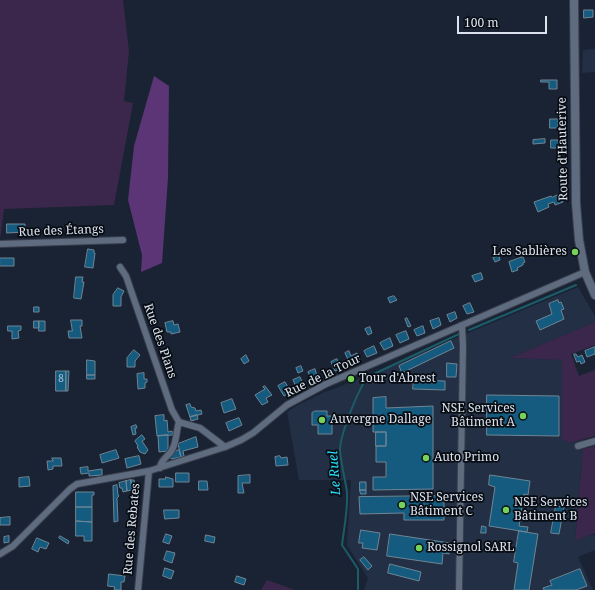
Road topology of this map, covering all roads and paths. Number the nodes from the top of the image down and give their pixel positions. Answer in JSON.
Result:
{"nodes":[{"id":1,"x":574,"y":0,"type":"edge"},
{"id":2,"x":123,"y":240,"type":"dead end"},
{"id":3,"x":0,"y":244,"type":"edge"},
{"id":4,"x":120,"y":267,"type":"dead end"},
{"id":5,"x":585,"y":272,"type":"junction"},
{"id":6,"x":593,"y":285,"type":"edge"},
{"id":7,"x":595,"y":295,"type":"edge"},
{"id":8,"x":462,"y":325,"type":"junction"},
{"id":9,"x":179,"y":422,"type":"junction"},
{"id":10,"x":595,"y":441,"type":"edge"},
{"id":11,"x":578,"y":446,"type":"dead end"},
{"id":12,"x":225,"y":447,"type":"junction"},
{"id":13,"x":160,"y":468,"type":"junction"},
{"id":14,"x":149,"y":471,"type":"junction"},
{"id":15,"x":0,"y":554,"type":"edge"},
{"id":16,"x":138,"y":590,"type":"edge"},
{"id":17,"x":459,"y":590,"type":"edge"}],
"edges":[{"from":1,"to":5,"type":"main road","name":"Route d'Hauterive"},
{"from":2,"to":3,"type":"street","name":"Rue des Étangs"},
{"from":4,"to":9,"type":"street","name":"Rue des Plans"},
{"from":5,"to":6,"type":"main road","name":"Route d'Hauterive"},
{"from":5,"to":8,"type":"street","name":"Rue de la Tour"},
{"from":6,"to":7,"type":"main road","name":"Route d'Hauterive"},
{"from":8,"to":12,"type":"street","name":"Rue de la Tour"},
{"from":8,"to":17,"type":"street"},
{"from":9,"to":12,"type":"street"},
{"from":9,"to":13,"type":"street"},
{"from":10,"to":11,"type":"street"},
{"from":12,"to":13,"type":"street","name":"Rue de la Tour"},
{"from":13,"to":14,"type":"street","name":"Rue de la Tour"},
{"from":14,"to":15,"type":"street","name":"Rue de la Tour"},
{"from":14,"to":16,"type":"street","name":"Rue des Rebates"}]}
